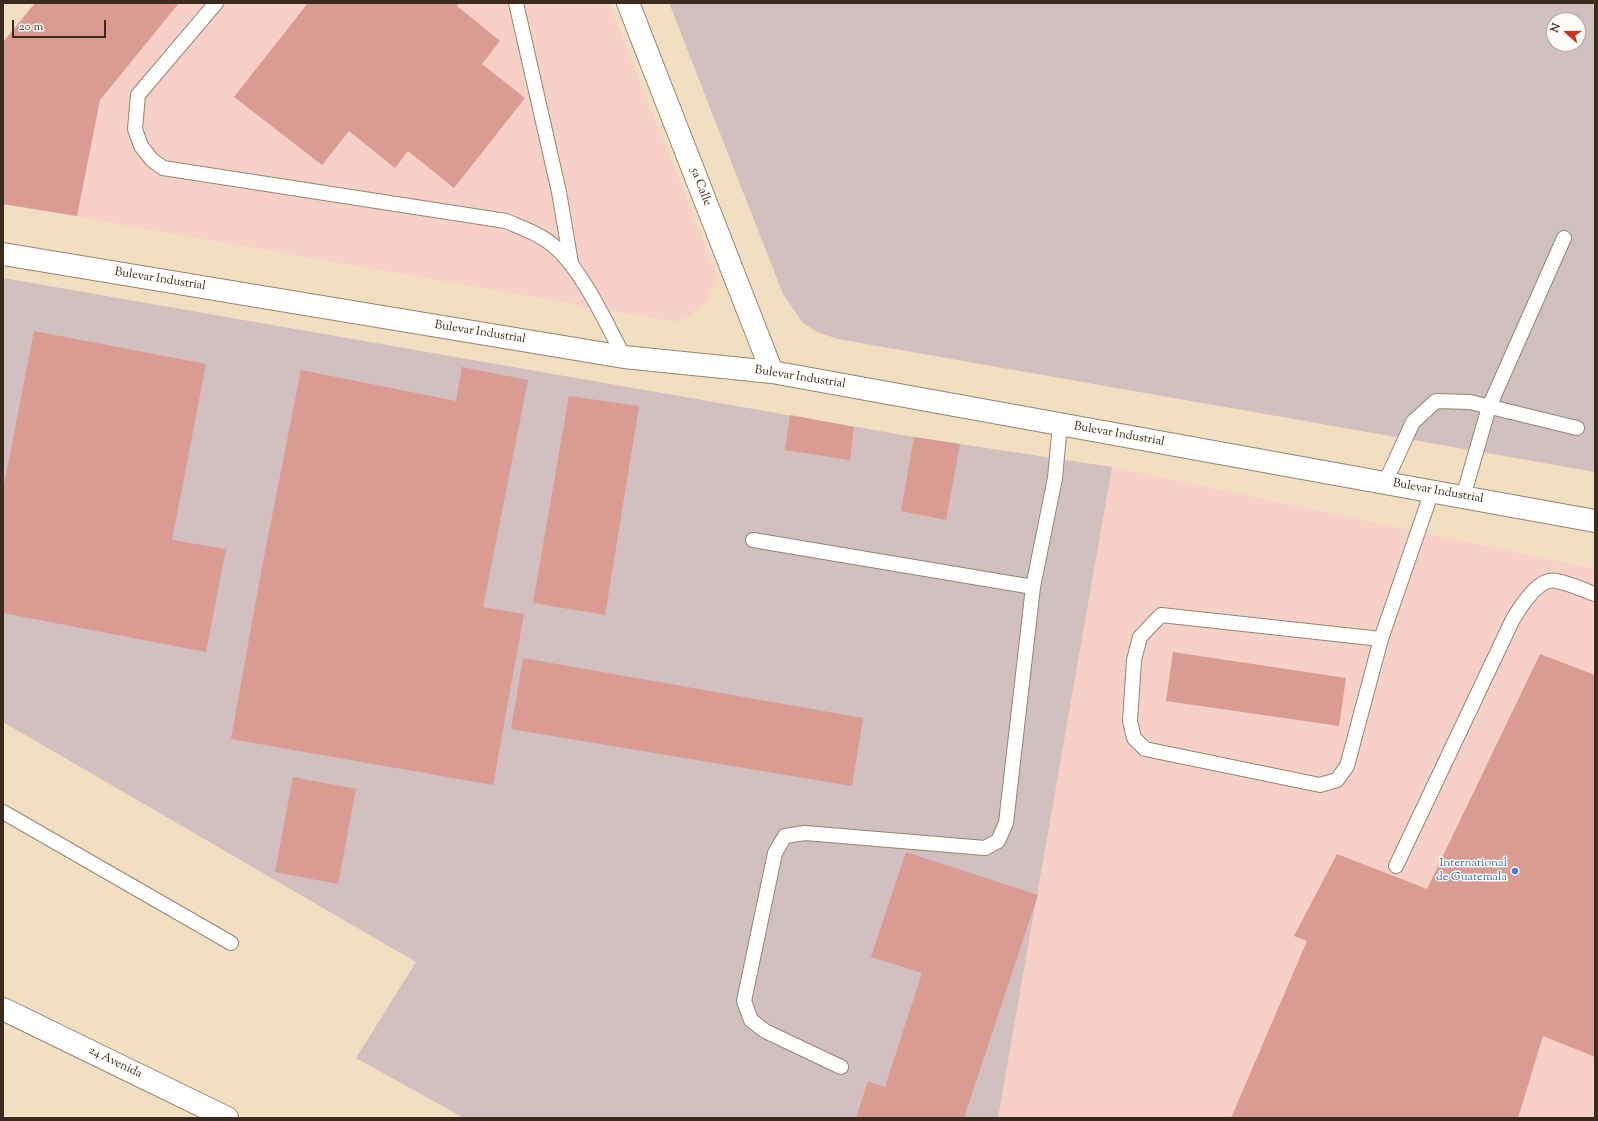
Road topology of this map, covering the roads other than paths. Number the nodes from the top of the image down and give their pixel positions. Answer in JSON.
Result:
{"nodes":[{"id":1,"x":216,"y":3,"type":"edge"},
{"id":2,"x":516,"y":3,"type":"edge"},
{"id":3,"x":628,"y":3,"type":"edge"},
{"id":4,"x":1564,"y":238,"type":"dead end"},
{"id":5,"x":3,"y":254,"type":"edge"},
{"id":6,"x":570,"y":263,"type":"junction"},
{"id":7,"x":624,"y":357,"type":"junction"},
{"id":8,"x":772,"y":372,"type":"junction"},
{"id":9,"x":1489,"y":407,"type":"junction"},
{"id":10,"x":1060,"y":424,"type":"junction"},
{"id":11,"x":1577,"y":428,"type":"dead end"},
{"id":12,"x":1385,"y":483,"type":"junction"},
{"id":13,"x":1432,"y":491,"type":"junction"},
{"id":14,"x":1463,"y":497,"type":"junction"},
{"id":15,"x":1595,"y":521,"type":"edge"},
{"id":16,"x":753,"y":540,"type":"dead end"},
{"id":17,"x":1033,"y":587,"type":"junction"},
{"id":18,"x":1595,"y":594,"type":"edge"},
{"id":19,"x":1381,"y":639,"type":"junction"},
{"id":20,"x":3,"y":812,"type":"edge"},
{"id":21,"x":1396,"y":866,"type":"dead end"},
{"id":22,"x":231,"y":943,"type":"dead end"},
{"id":23,"x":3,"y":1009,"type":"edge"},
{"id":24,"x":841,"y":1067,"type":"dead end"},
{"id":25,"x":227,"y":1118,"type":"edge"}],
"edges":[{"from":1,"to":6,"type":"lane"},
{"from":2,"to":6,"type":"lane"},
{"from":3,"to":8,"type":"street","name":"5a Calle"},
{"from":4,"to":9,"type":"lane"},
{"from":5,"to":7,"type":"street","name":"Bulevar Industrial"},
{"from":6,"to":7,"type":"lane"},
{"from":7,"to":8,"type":"street","name":"Bulevar Industrial"},
{"from":8,"to":10,"type":"street","name":"Bulevar Industrial"},
{"from":9,"to":11,"type":"lane"},
{"from":9,"to":12,"type":"lane"},
{"from":9,"to":14,"type":"lane"},
{"from":10,"to":12,"type":"street","name":"Bulevar Industrial"},
{"from":10,"to":17,"type":"lane"},
{"from":12,"to":13,"type":"street","name":"Bulevar Industrial"},
{"from":13,"to":14,"type":"street","name":"Bulevar Industrial"},
{"from":13,"to":19,"type":"lane"},
{"from":14,"to":15,"type":"street","name":"Bulevar Industrial"},
{"from":16,"to":17,"type":"lane"},
{"from":17,"to":24,"type":"lane"},
{"from":18,"to":21,"type":"lane"},
{"from":19,"to":19,"type":"lane"},
{"from":20,"to":22,"type":"lane"},
{"from":23,"to":25,"type":"street","name":"24 Avenida"}]}
